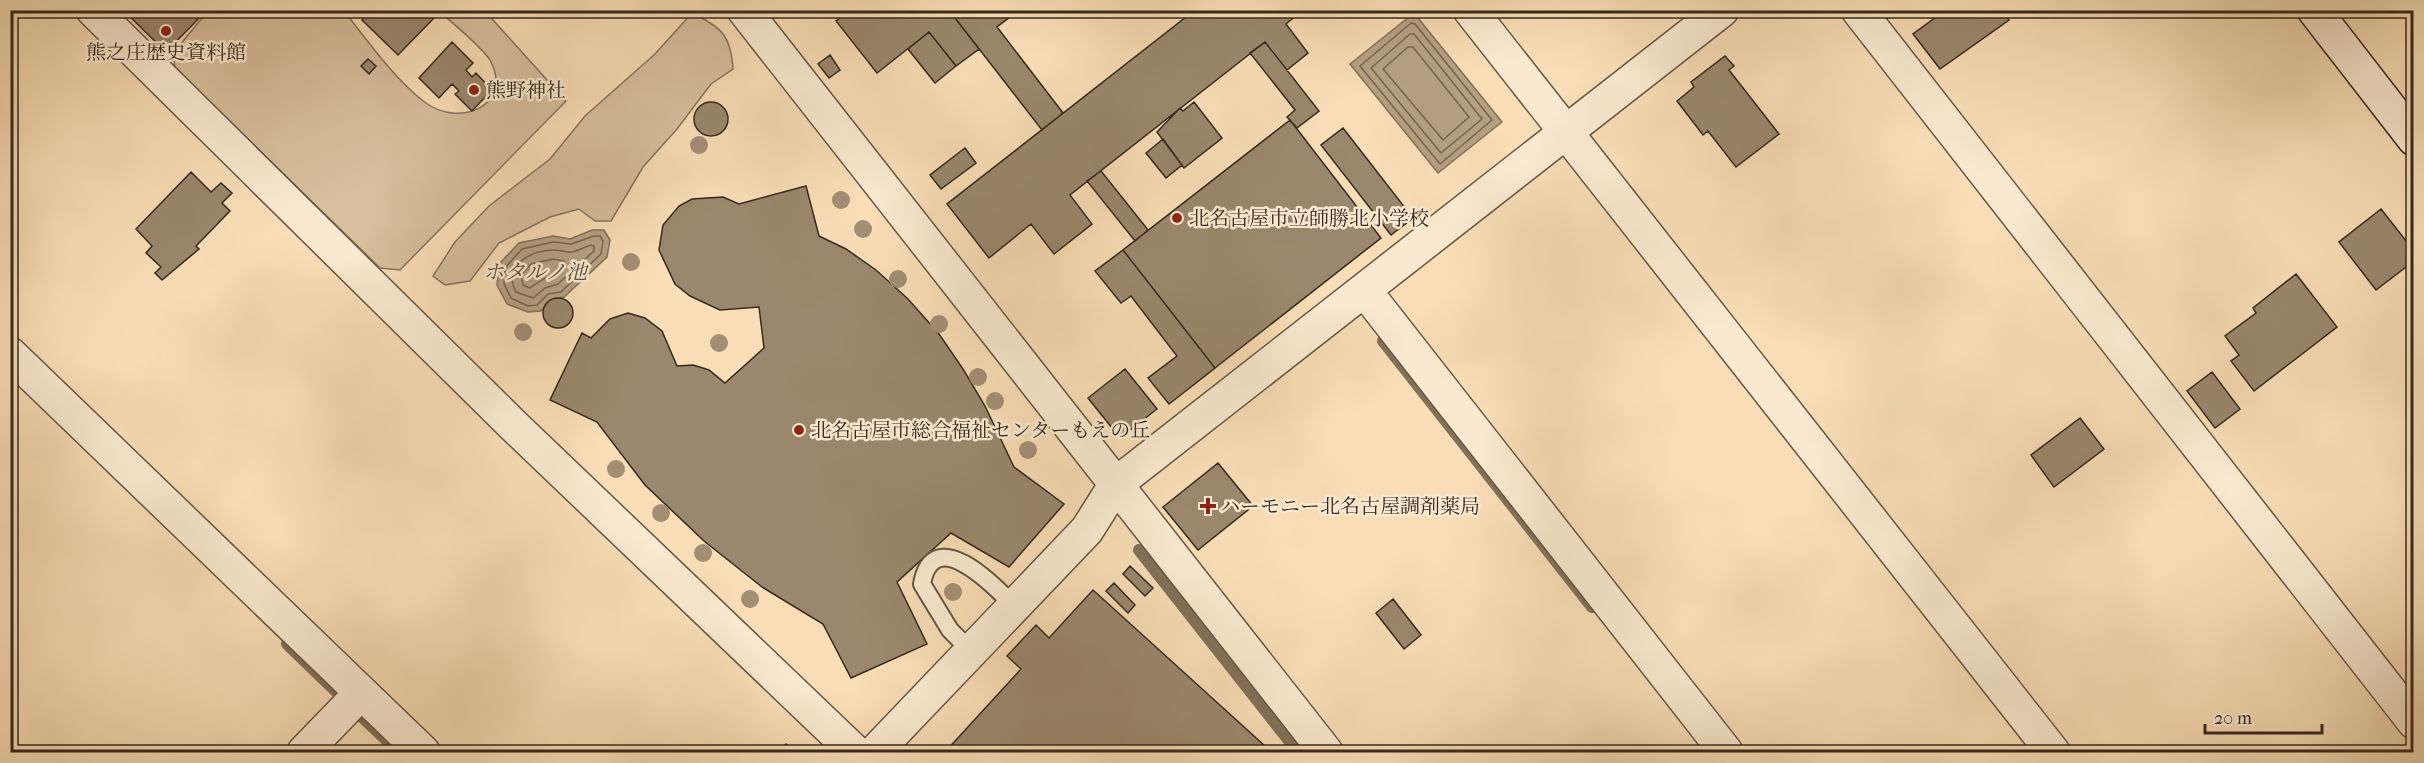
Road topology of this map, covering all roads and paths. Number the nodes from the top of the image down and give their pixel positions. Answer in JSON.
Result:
{"nodes":[{"id":1,"x":93,"y":10,"type":"edge"},
{"id":2,"x":744,"y":10,"type":"edge"},
{"id":3,"x":1470,"y":10,"type":"edge"},
{"id":4,"x":1722,"y":10,"type":"edge"},
{"id":5,"x":1858,"y":10,"type":"edge"},
{"id":6,"x":2314,"y":10,"type":"edge"},
{"id":7,"x":1565,"y":133,"type":"junction"},
{"id":8,"x":2414,"y":139,"type":"edge"},
{"id":9,"x":1365,"y":291,"type":"junction"},
{"id":10,"x":10,"y":354,"type":"edge"},
{"id":11,"x":1116,"y":484,"type":"junction"},
{"id":12,"x":1014,"y":606,"type":"junction"},
{"id":13,"x":971,"y":651,"type":"junction"},
{"id":14,"x":361,"y":693,"type":"junction"},
{"id":15,"x":2414,"y":722,"type":"edge"},
{"id":16,"x":304,"y":753,"type":"edge"},
{"id":17,"x":423,"y":753,"type":"edge"},
{"id":18,"x":855,"y":753,"type":"edge"},
{"id":19,"x":875,"y":753,"type":"edge"},
{"id":20,"x":1326,"y":753,"type":"edge"},
{"id":21,"x":1726,"y":753,"type":"edge"},
{"id":22,"x":2053,"y":753,"type":"edge"}],
"edges":[{"from":1,"to":18,"type":"street"},
{"from":2,"to":11,"type":"street"},
{"from":3,"to":7,"type":"street"},
{"from":4,"to":7,"type":"street"},
{"from":5,"to":15,"type":"street"},
{"from":6,"to":8,"type":"street"},
{"from":7,"to":9,"type":"street"},
{"from":7,"to":22,"type":"street"},
{"from":9,"to":11,"type":"street"},
{"from":9,"to":21,"type":"street"},
{"from":10,"to":14,"type":"street"},
{"from":11,"to":12,"type":"street"},
{"from":11,"to":20,"type":"street"},
{"from":12,"to":13,"type":"street"},
{"from":12,"to":13,"type":"lane"},
{"from":13,"to":19,"type":"street"},
{"from":14,"to":16,"type":"street"},
{"from":14,"to":17,"type":"street"}]}
